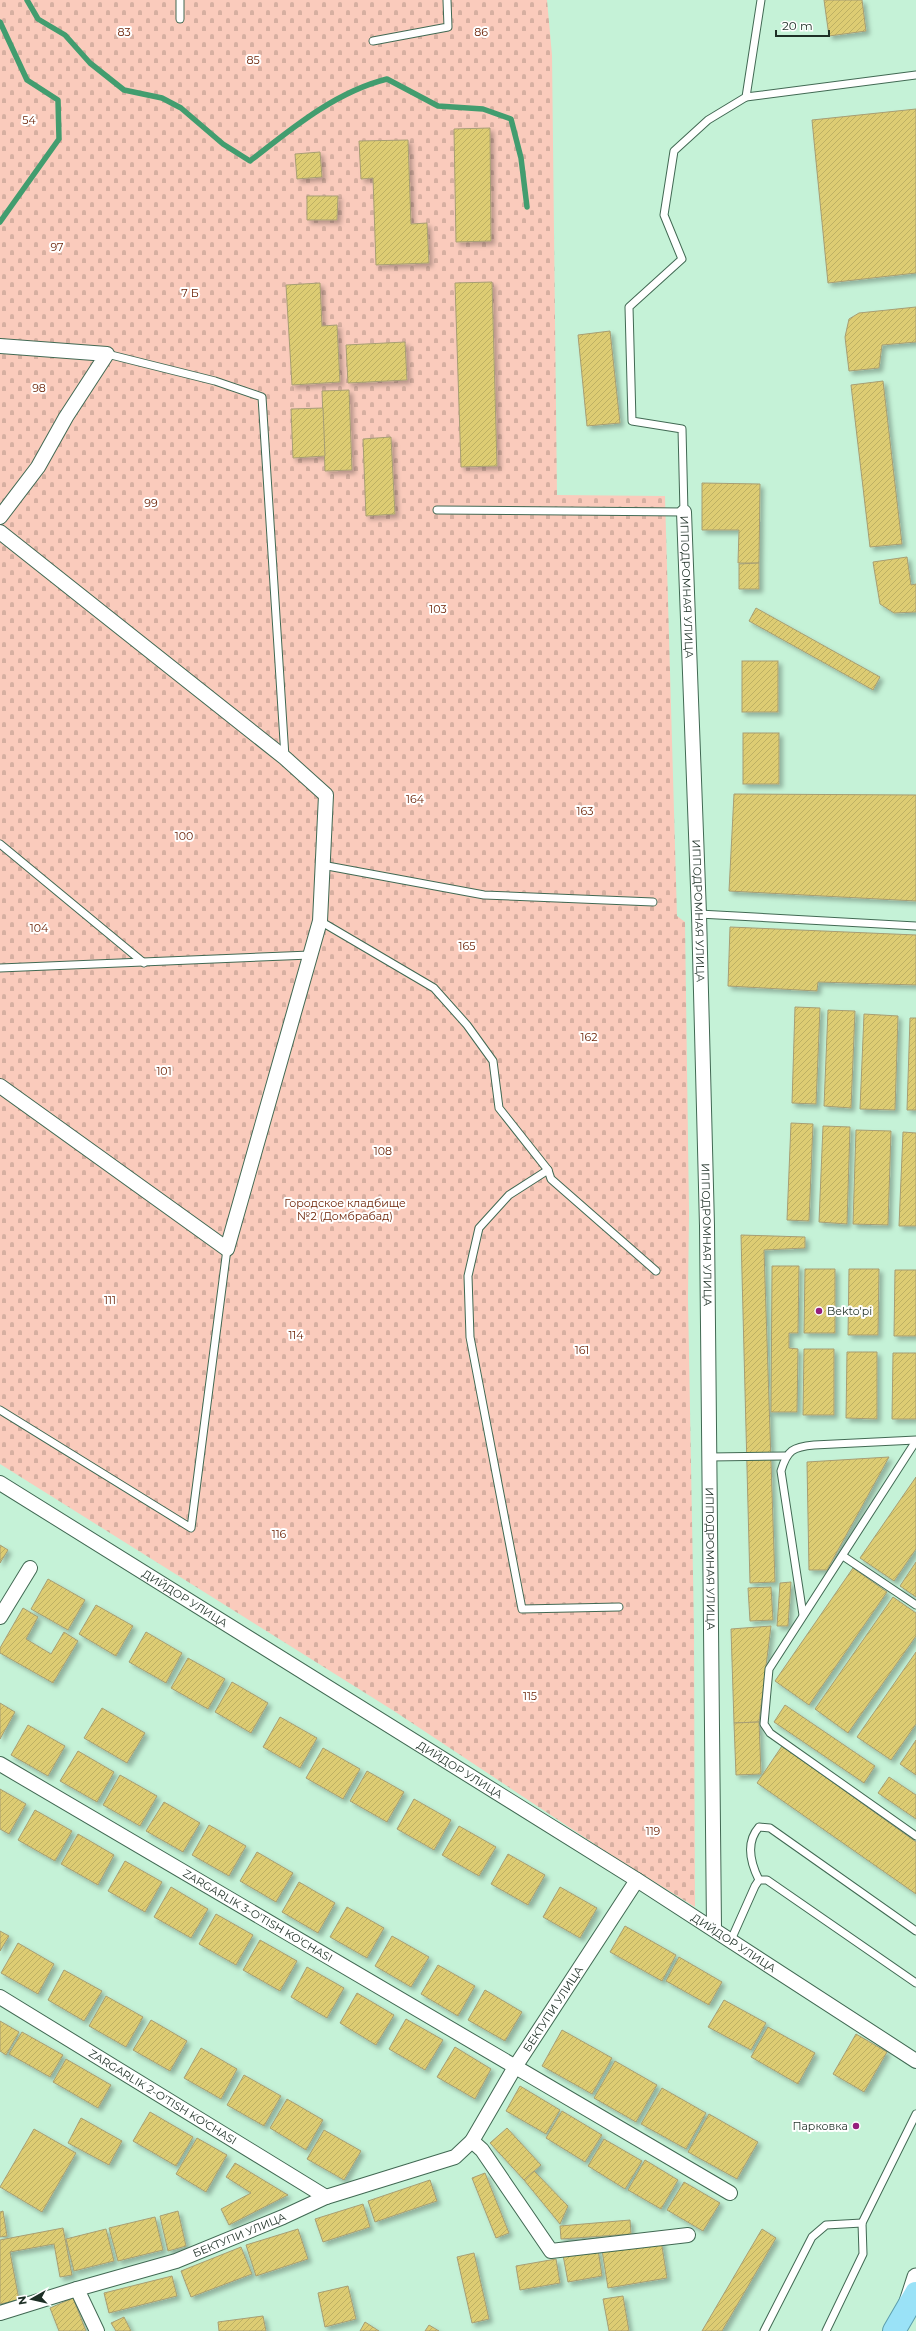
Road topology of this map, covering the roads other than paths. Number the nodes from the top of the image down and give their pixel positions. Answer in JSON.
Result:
{"nodes":[{"id":1,"x":180,"y":0,"type":"edge"},
{"id":2,"x":447,"y":0,"type":"edge"},
{"id":3,"x":761,"y":0,"type":"edge"},
{"id":4,"x":180,"y":19,"type":"dead end"},
{"id":5,"x":373,"y":42,"type":"dead end"},
{"id":6,"x":916,"y":75,"type":"edge"},
{"id":7,"x":746,"y":97,"type":"junction"},
{"id":8,"x":0,"y":346,"type":"edge"},
{"id":9,"x":107,"y":354,"type":"junction"},
{"id":10,"x":437,"y":510,"type":"dead end"},
{"id":11,"x":684,"y":512,"type":"junction"},
{"id":12,"x":0,"y":517,"type":"edge"},
{"id":13,"x":0,"y":532,"type":"edge"},
{"id":14,"x":285,"y":758,"type":"junction"},
{"id":15,"x":0,"y":844,"type":"edge"},
{"id":16,"x":322,"y":865,"type":"junction"},
{"id":17,"x":653,"y":902,"type":"dead end"},
{"id":18,"x":699,"y":914,"type":"junction"},
{"id":19,"x":320,"y":921,"type":"junction"},
{"id":20,"x":916,"y":926,"type":"edge"},
{"id":21,"x":310,"y":955,"type":"junction"},
{"id":22,"x":144,"y":963,"type":"junction"},
{"id":23,"x":0,"y":968,"type":"edge"},
{"id":24,"x":0,"y":1086,"type":"edge"},
{"id":25,"x":548,"y":1170,"type":"junction"},
{"id":26,"x":227,"y":1249,"type":"junction"},
{"id":27,"x":656,"y":1271,"type":"dead end"},
{"id":28,"x":0,"y":1410,"type":"edge"},
{"id":29,"x":916,"y":1440,"type":"edge"},
{"id":30,"x":785,"y":1456,"type":"junction"},
{"id":31,"x":710,"y":1457,"type":"junction"},
{"id":32,"x":0,"y":1483,"type":"edge"},
{"id":33,"x":843,"y":1556,"type":"junction"},
{"id":34,"x":30,"y":1568,"type":"dead end"},
{"id":35,"x":916,"y":1605,"type":"edge"},
{"id":36,"x":619,"y":1607,"type":"dead end"},
{"id":37,"x":803,"y":1615,"type":"junction"},
{"id":38,"x":0,"y":1617,"type":"edge"},
{"id":39,"x":0,"y":1764,"type":"edge"},
{"id":40,"x":916,"y":1836,"type":"edge"},
{"id":41,"x":637,"y":1880,"type":"junction"},
{"id":42,"x":759,"y":1880,"type":"junction"},
{"id":43,"x":714,"y":1929,"type":"junction"},
{"id":44,"x":916,"y":1931,"type":"edge"},
{"id":45,"x":731,"y":1940,"type":"junction"},
{"id":46,"x":916,"y":1983,"type":"edge"},
{"id":47,"x":0,"y":1997,"type":"edge"},
{"id":48,"x":916,"y":2061,"type":"edge"},
{"id":49,"x":515,"y":2067,"type":"junction"},
{"id":50,"x":916,"y":2114,"type":"edge"},
{"id":51,"x":472,"y":2141,"type":"junction"},
{"id":52,"x":730,"y":2193,"type":"dead end"},
{"id":53,"x":326,"y":2197,"type":"junction"},
{"id":54,"x":862,"y":2222,"type":"junction"},
{"id":55,"x":688,"y":2235,"type":"dead end"},
{"id":56,"x":916,"y":2276,"type":"edge"},
{"id":57,"x":77,"y":2288,"type":"junction"},
{"id":58,"x":910,"y":2302,"type":"edge"},
{"id":59,"x":0,"y":2313,"type":"edge"},
{"id":60,"x":97,"y":2331,"type":"edge"},
{"id":61,"x":764,"y":2331,"type":"edge"},
{"id":62,"x":826,"y":2331,"type":"edge"},
{"id":63,"x":894,"y":2331,"type":"edge"}],
"edges":[{"from":1,"to":4,"type":"lane"},
{"from":2,"to":5,"type":"lane"},
{"from":3,"to":7,"type":"lane"},
{"from":6,"to":7,"type":"lane"},
{"from":7,"to":11,"type":"lane","name":"ИППОДРОМНАЯ УЛИЦА"},
{"from":8,"to":9,"type":"street"},
{"from":9,"to":12,"type":"street"},
{"from":9,"to":14,"type":"lane"},
{"from":10,"to":11,"type":"lane"},
{"from":11,"to":18,"type":"street","name":"ИППОДРОМНАЯ УЛИЦА"},
{"from":13,"to":14,"type":"street"},
{"from":14,"to":16,"type":"street"},
{"from":15,"to":22,"type":"lane"},
{"from":16,"to":17,"type":"lane"},
{"from":16,"to":19,"type":"street"},
{"from":18,"to":20,"type":"lane"},
{"from":18,"to":31,"type":"street","name":"ИППОДРОМНАЯ УЛИЦА"},
{"from":19,"to":21,"type":"street"},
{"from":19,"to":25,"type":"lane"},
{"from":21,"to":22,"type":"lane"},
{"from":21,"to":26,"type":"street"},
{"from":22,"to":23,"type":"lane"},
{"from":24,"to":26,"type":"street"},
{"from":25,"to":27,"type":"lane"},
{"from":25,"to":36,"type":"lane"},
{"from":26,"to":28,"type":"lane"},
{"from":29,"to":30,"type":"lane"},
{"from":29,"to":33,"type":"lane"},
{"from":30,"to":31,"type":"lane"},
{"from":30,"to":37,"type":"lane"},
{"from":31,"to":43,"type":"street","name":"ИППОДРОМНАЯ УЛИЦА"},
{"from":32,"to":41,"type":"street","name":"ДИЙДОР УЛИЦА"},
{"from":33,"to":35,"type":"lane"},
{"from":33,"to":37,"type":"lane"},
{"from":34,"to":38,"type":"street"},
{"from":37,"to":40,"type":"lane"},
{"from":39,"to":49,"type":"street","name":"ZARGARLIK 3-O'TISH KO'CHASI"},
{"from":41,"to":43,"type":"street","name":"ДИЙДОР УЛИЦА"},
{"from":41,"to":49,"type":"street","name":"БЕКТУПИ УЛИЦА"},
{"from":42,"to":44,"type":"lane"},
{"from":42,"to":45,"type":"lane"},
{"from":42,"to":46,"type":"lane"},
{"from":43,"to":45,"type":"street","name":"ДИЙДОР УЛИЦА"},
{"from":45,"to":48,"type":"street","name":"ДИЙДОР УЛИЦА"},
{"from":47,"to":53,"type":"street","name":"ZARGARLIK 2-O'TISH KO'CHASI"},
{"from":49,"to":51,"type":"street","name":"БЕКТУПИ УЛИЦА"},
{"from":49,"to":52,"type":"street","name":"ZARGARLIK 3-O'TISH KO'CHASI"},
{"from":50,"to":54,"type":"lane"},
{"from":51,"to":53,"type":"street","name":"БЕКТУПИ УЛИЦА"},
{"from":51,"to":55,"type":"street"},
{"from":53,"to":57,"type":"street","name":"БЕКТУПИ УЛИЦА"},
{"from":54,"to":61,"type":"lane"},
{"from":54,"to":62,"type":"lane"},
{"from":56,"to":58,"type":"street"},
{"from":57,"to":59,"type":"street","name":"БЕКТУПИ УЛИЦА"},
{"from":57,"to":60,"type":"street"},
{"from":58,"to":63,"type":"highway"}]}
